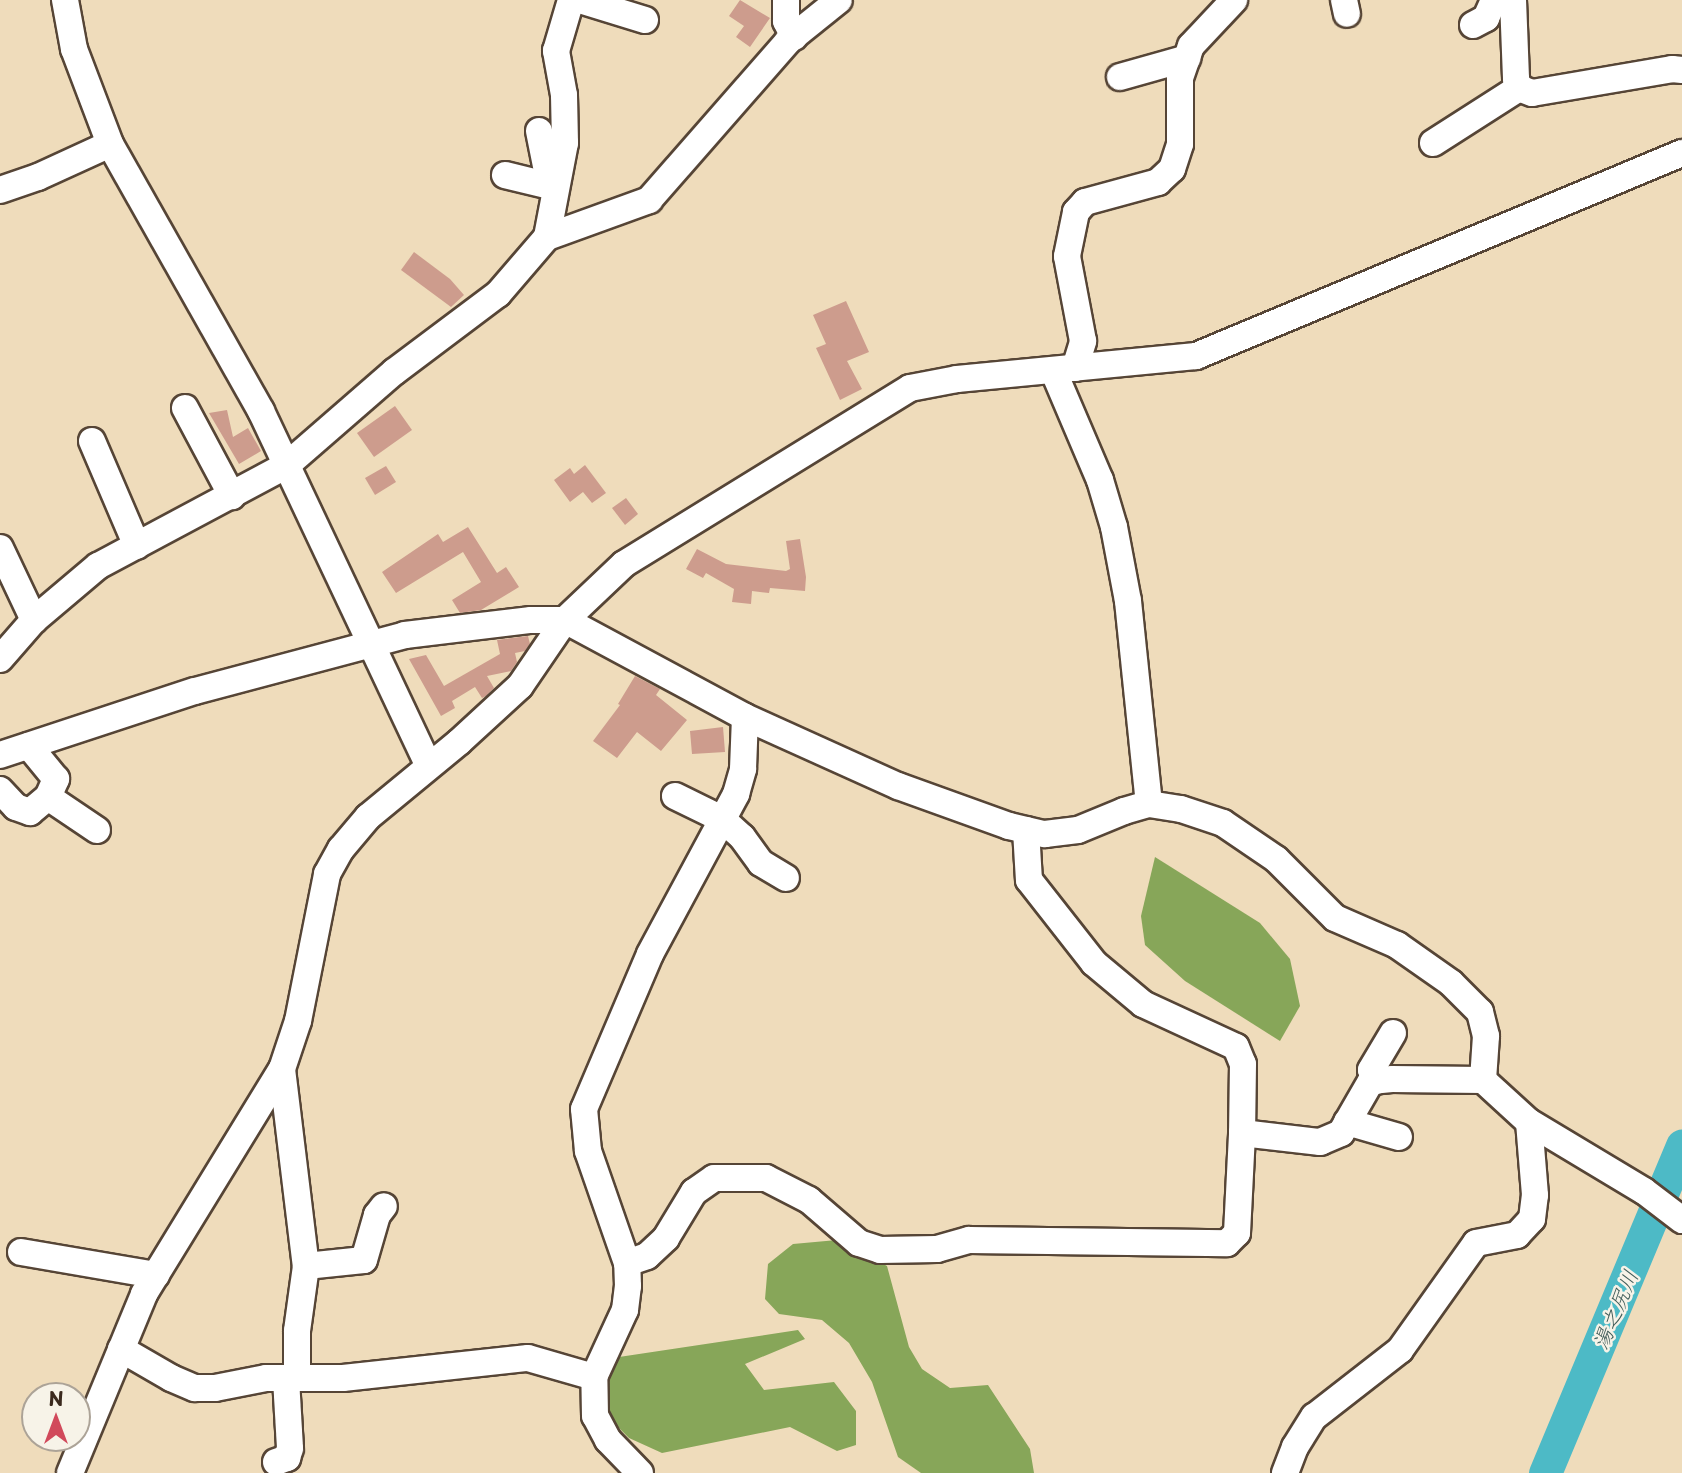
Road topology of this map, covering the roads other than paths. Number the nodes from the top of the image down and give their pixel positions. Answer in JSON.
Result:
{"nodes":[{"id":1,"x":65,"y":0,"type":"edge"},
{"id":2,"x":571,"y":0,"type":"edge"},
{"id":3,"x":580,"y":0,"type":"edge"},
{"id":4,"x":809,"y":0,"type":"edge"},
{"id":5,"x":839,"y":0,"type":"edge"},
{"id":6,"x":1234,"y":0,"type":"edge"},
{"id":7,"x":1494,"y":0,"type":"edge"},
{"id":8,"x":1513,"y":0,"type":"edge"},
{"id":9,"x":789,"y":19,"type":"edge"},
{"id":10,"x":645,"y":20,"type":"dead end"},
{"id":11,"x":1473,"y":25,"type":"dead end"},
{"id":12,"x":1187,"y":58,"type":"junction"},
{"id":13,"x":1682,"y":70,"type":"edge"},
{"id":14,"x":1120,"y":76,"type":"dead end"},
{"id":15,"x":1519,"y":88,"type":"junction"},
{"id":16,"x":538,"y":131,"type":"dead end"},
{"id":17,"x":1433,"y":143,"type":"dead end"},
{"id":18,"x":110,"y":144,"type":"junction"},
{"id":19,"x":1682,"y":153,"type":"edge"},
{"id":20,"x":505,"y":175,"type":"dead end"},
{"id":21,"x":553,"y":187,"type":"junction"},
{"id":22,"x":0,"y":190,"type":"edge"},
{"id":23,"x":547,"y":237,"type":"junction"},
{"id":24,"x":1064,"y":369,"type":"junction"},
{"id":25,"x":185,"y":408,"type":"dead end"},
{"id":26,"x":92,"y":441,"type":"dead end"},
{"id":27,"x":287,"y":465,"type":"junction"},
{"id":28,"x":232,"y":496,"type":"junction"},
{"id":29,"x":137,"y":546,"type":"junction"},
{"id":30,"x":0,"y":548,"type":"edge"},
{"id":31,"x":33,"y":620,"type":"junction"},
{"id":32,"x":565,"y":620,"type":"junction"},
{"id":33,"x":370,"y":644,"type":"junction"},
{"id":34,"x":0,"y":659,"type":"edge"},
{"id":35,"x":745,"y":717,"type":"junction"},
{"id":36,"x":29,"y":746,"type":"junction"},
{"id":37,"x":0,"y":755,"type":"edge"},
{"id":38,"x":428,"y":765,"type":"junction"},
{"id":39,"x":0,"y":790,"type":"edge"},
{"id":40,"x":675,"y":796,"type":"dead end"},
{"id":41,"x":48,"y":797,"type":"junction"},
{"id":42,"x":1150,"y":804,"type":"junction"},
{"id":43,"x":722,"y":819,"type":"junction"},
{"id":44,"x":1026,"y":830,"type":"junction"},
{"id":45,"x":96,"y":831,"type":"dead end"},
{"id":46,"x":786,"y":878,"type":"dead end"},
{"id":47,"x":1393,"y":1033,"type":"dead end"},
{"id":48,"x":282,"y":1069,"type":"junction"},
{"id":49,"x":1483,"y":1080,"type":"junction"},
{"id":50,"x":1376,"y":1081,"type":"junction"},
{"id":51,"x":1347,"y":1122,"type":"junction"},
{"id":52,"x":1529,"y":1122,"type":"junction"},
{"id":53,"x":1242,"y":1133,"type":"junction"},
{"id":54,"x":1399,"y":1137,"type":"dead end"},
{"id":55,"x":384,"y":1206,"type":"dead end"},
{"id":56,"x":1682,"y":1220,"type":"edge"},
{"id":57,"x":21,"y":1252,"type":"dead end"},
{"id":58,"x":627,"y":1263,"type":"junction"},
{"id":59,"x":306,"y":1266,"type":"junction"},
{"id":60,"x":156,"y":1275,"type":"junction"},
{"id":61,"x":121,"y":1349,"type":"junction"},
{"id":62,"x":594,"y":1377,"type":"junction"},
{"id":63,"x":291,"y":1378,"type":"junction"},
{"id":64,"x":276,"y":1462,"type":"dead end"},
{"id":65,"x":70,"y":1473,"type":"edge"},
{"id":66,"x":640,"y":1473,"type":"edge"},
{"id":67,"x":1285,"y":1473,"type":"edge"}],
"edges":[{"from":1,"to":18,"type":"street"},
{"from":2,"to":21,"type":"street"},
{"from":3,"to":10,"type":"street"},
{"from":4,"to":9,"type":"street"},
{"from":5,"to":9,"type":"street"},
{"from":6,"to":12,"type":"street"},
{"from":7,"to":11,"type":"street"},
{"from":8,"to":15,"type":"street"},
{"from":9,"to":23,"type":"street"},
{"from":12,"to":14,"type":"street"},
{"from":12,"to":24,"type":"street"},
{"from":13,"to":15,"type":"street"},
{"from":15,"to":17,"type":"street"},
{"from":16,"to":21,"type":"street"},
{"from":18,"to":22,"type":"street"},
{"from":18,"to":27,"type":"street"},
{"from":19,"to":24,"type":"street"},
{"from":20,"to":21,"type":"street"},
{"from":21,"to":23,"type":"street"},
{"from":23,"to":27,"type":"street"},
{"from":24,"to":32,"type":"street"},
{"from":24,"to":42,"type":"street"},
{"from":25,"to":28,"type":"street"},
{"from":26,"to":29,"type":"street"},
{"from":27,"to":28,"type":"street"},
{"from":27,"to":33,"type":"street"},
{"from":28,"to":29,"type":"street"},
{"from":29,"to":31,"type":"street"},
{"from":30,"to":31,"type":"street"},
{"from":31,"to":34,"type":"street"},
{"from":32,"to":33,"type":"street"},
{"from":32,"to":35,"type":"street"},
{"from":32,"to":38,"type":"street"},
{"from":33,"to":36,"type":"street"},
{"from":33,"to":38,"type":"street"},
{"from":35,"to":43,"type":"street"},
{"from":35,"to":44,"type":"street"},
{"from":36,"to":37,"type":"street"},
{"from":36,"to":41,"type":"street"},
{"from":38,"to":48,"type":"street"},
{"from":39,"to":41,"type":"street"},
{"from":40,"to":43,"type":"street"},
{"from":41,"to":45,"type":"street"},
{"from":42,"to":44,"type":"street"},
{"from":42,"to":49,"type":"street"},
{"from":43,"to":46,"type":"street"},
{"from":43,"to":58,"type":"street"},
{"from":44,"to":53,"type":"street"},
{"from":47,"to":50,"type":"street"},
{"from":48,"to":59,"type":"street"},
{"from":48,"to":60,"type":"street"},
{"from":49,"to":50,"type":"street"},
{"from":49,"to":52,"type":"street"},
{"from":50,"to":51,"type":"street"},
{"from":51,"to":53,"type":"street"},
{"from":51,"to":54,"type":"street"},
{"from":52,"to":56,"type":"street"},
{"from":52,"to":67,"type":"street"},
{"from":53,"to":58,"type":"street"},
{"from":55,"to":59,"type":"street"},
{"from":57,"to":60,"type":"street"},
{"from":58,"to":62,"type":"street"},
{"from":59,"to":63,"type":"street"},
{"from":60,"to":61,"type":"street"},
{"from":61,"to":63,"type":"street"},
{"from":61,"to":65,"type":"street"},
{"from":62,"to":63,"type":"street"},
{"from":62,"to":66,"type":"street"},
{"from":63,"to":64,"type":"street"}]}
